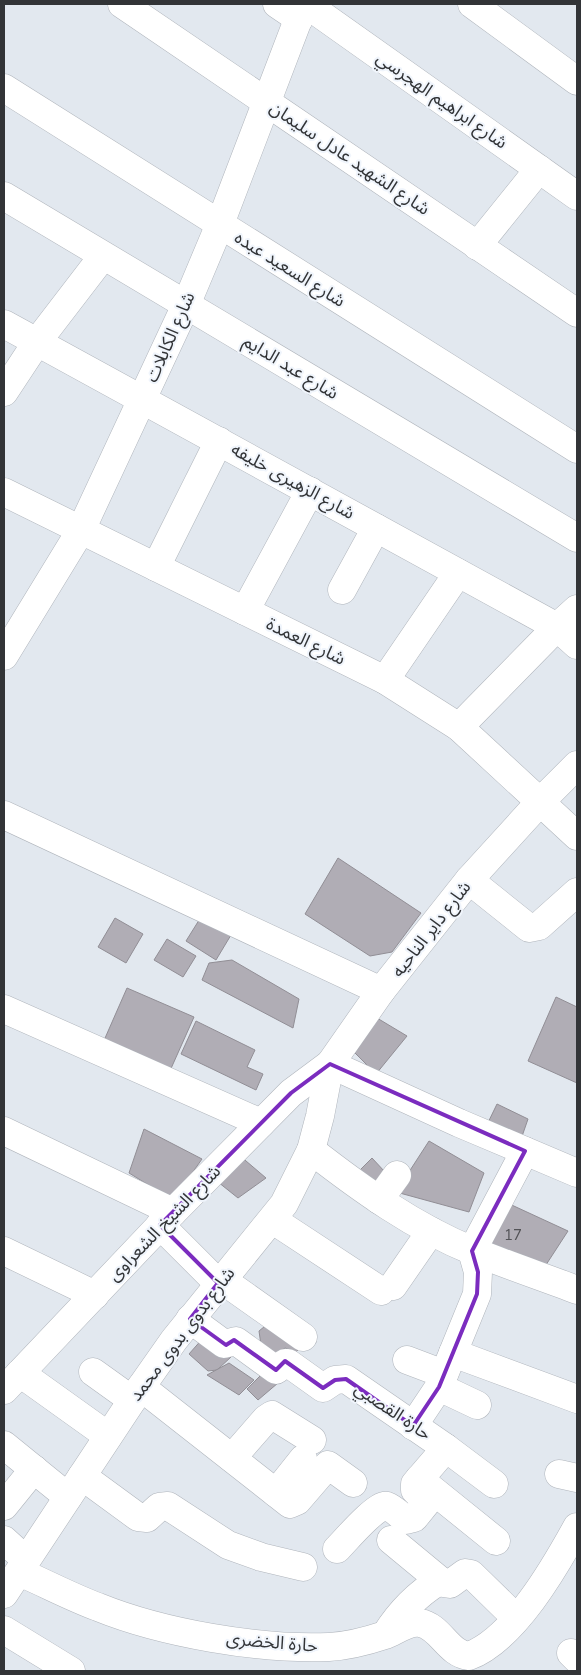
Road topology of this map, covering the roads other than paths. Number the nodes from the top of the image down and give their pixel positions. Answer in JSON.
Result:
{"nodes":[{"id":1,"x":122,"y":4,"type":"edge"},
{"id":2,"x":472,"y":4,"type":"edge"},
{"id":3,"x":297,"y":7,"type":"edge"},
{"id":4,"x":577,"y":81,"type":"edge"},
{"id":5,"x":4,"y":88,"type":"edge"},
{"id":6,"x":266,"y":101,"type":"junction"},
{"id":7,"x":539,"y":169,"type":"junction"},
{"id":8,"x":4,"y":196,"type":"edge"},
{"id":9,"x":577,"y":196,"type":"edge"},
{"id":10,"x":220,"y":224,"type":"junction"},
{"id":11,"x":478,"y":246,"type":"junction"},
{"id":12,"x":103,"y":256,"type":"junction"},
{"id":13,"x":186,"y":304,"type":"junction"},
{"id":14,"x":577,"y":313,"type":"edge"},
{"id":15,"x":4,"y":324,"type":"edge"},
{"id":16,"x":37,"y":342,"type":"junction"},
{"id":17,"x":4,"y":392,"type":"edge"},
{"id":18,"x":142,"y":398,"type":"junction"},
{"id":19,"x":219,"y":441,"type":"junction"},
{"id":20,"x":577,"y":449,"type":"edge"},
{"id":21,"x":310,"y":491,"type":"junction"},
{"id":22,"x":4,"y":492,"type":"edge"},
{"id":23,"x":376,"y":528,"type":"junction"},
{"id":24,"x":81,"y":530,"type":"junction"},
{"id":25,"x":577,"y":538,"type":"edge"},
{"id":26,"x":156,"y":567,"type":"junction"},
{"id":27,"x":458,"y":573,"type":"junction"},
{"id":28,"x":342,"y":590,"type":"dead end"},
{"id":29,"x":577,"y":609,"type":"edge"},
{"id":30,"x":246,"y":611,"type":"junction"},
{"id":31,"x":557,"y":627,"type":"junction"},
{"id":32,"x":577,"y":645,"type":"edge"},
{"id":33,"x":4,"y":656,"type":"edge"},
{"id":34,"x":385,"y":680,"type":"junction"},
{"id":35,"x":459,"y":727,"type":"junction"},
{"id":36,"x":577,"y":765,"type":"edge"},
{"id":37,"x":540,"y":802,"type":"junction"},
{"id":38,"x":4,"y":815,"type":"edge"},
{"id":39,"x":577,"y":836,"type":"edge"},
{"id":40,"x":469,"y":880,"type":"junction"},
{"id":41,"x":577,"y":892,"type":"edge"},
{"id":42,"x":381,"y":992,"type":"junction"},
{"id":43,"x":4,"y":1009,"type":"edge"},
{"id":44,"x":330,"y":1064,"type":"junction"},
{"id":45,"x":262,"y":1122,"type":"junction"},
{"id":46,"x":4,"y":1131,"type":"edge"},
{"id":47,"x":311,"y":1150,"type":"junction"},
{"id":48,"x":525,"y":1151,"type":"junction"},
{"id":49,"x":577,"y":1174,"type":"edge"},
{"id":50,"x":397,"y":1175,"type":"dead end"},
{"id":51,"x":379,"y":1200,"type":"junction"},
{"id":52,"x":167,"y":1218,"type":"junction"},
{"id":53,"x":273,"y":1220,"type":"junction"},
{"id":54,"x":431,"y":1231,"type":"junction"},
{"id":55,"x":4,"y":1251,"type":"edge"},
{"id":56,"x":472,"y":1251,"type":"junction"},
{"id":57,"x":220,"y":1281,"type":"junction"},
{"id":58,"x":577,"y":1290,"type":"edge"},
{"id":59,"x":95,"y":1295,"type":"junction"},
{"id":60,"x":190,"y":1319,"type":"junction"},
{"id":61,"x":302,"y":1337,"type":"dead end"},
{"id":62,"x":407,"y":1360,"type":"dead end"},
{"id":63,"x":445,"y":1371,"type":"junction"},
{"id":64,"x":93,"y":1372,"type":"dead end"},
{"id":65,"x":8,"y":1385,"type":"edge"},
{"id":66,"x":136,"y":1394,"type":"junction"},
{"id":67,"x":577,"y":1398,"type":"edge"},
{"id":68,"x":477,"y":1405,"type":"dead end"},
{"id":69,"x":413,"y":1426,"type":"junction"},
{"id":70,"x":108,"y":1436,"type":"junction"},
{"id":71,"x":4,"y":1444,"type":"edge"},
{"id":72,"x":446,"y":1448,"type":"junction"},
{"id":73,"x":232,"y":1458,"type":"junction"},
{"id":74,"x":34,"y":1469,"type":"junction"},
{"id":75,"x":419,"y":1479,"type":"junction"},
{"id":76,"x":353,"y":1483,"type":"dead end"},
{"id":77,"x":494,"y":1484,"type":"dead end"},
{"id":78,"x":75,"y":1486,"type":"junction"},
{"id":79,"x":276,"y":1492,"type":"junction"},
{"id":80,"x":4,"y":1506,"type":"edge"},
{"id":81,"x":577,"y":1526,"type":"edge"},
{"id":82,"x":4,"y":1540,"type":"edge"},
{"id":83,"x":391,"y":1540,"type":"dead end"},
{"id":84,"x":496,"y":1541,"type":"dead end"},
{"id":85,"x":337,"y":1549,"type":"dead end"},
{"id":86,"x":22,"y":1566,"type":"junction"},
{"id":87,"x":304,"y":1566,"type":"dead end"},
{"id":88,"x":438,"y":1581,"type":"junction"},
{"id":89,"x":4,"y":1594,"type":"edge"},
{"id":90,"x":516,"y":1618,"type":"junction"},
{"id":91,"x":385,"y":1623,"type":"junction"},
{"id":92,"x":4,"y":1630,"type":"edge"},
{"id":93,"x":469,"y":1656,"type":"junction"},
{"id":94,"x":72,"y":1671,"type":"edge"},
{"id":95,"x":444,"y":1671,"type":"edge"}],
"edges":[{"from":1,"to":6,"type":"street","name":"شارع الشهيد عادل سليمان"},
{"from":2,"to":4,"type":"street"},
{"from":3,"to":6,"type":"street","name":"شارع الكابلات"},
{"from":3,"to":7,"type":"street","name":"شارع ابراهيم الهجرسي"},
{"from":5,"to":10,"type":"street","name":"شارع السعيد عبده"},
{"from":6,"to":10,"type":"street","name":"شارع الكابلات"},
{"from":6,"to":11,"type":"street","name":"شارع الشهيد عادل سليمان"},
{"from":7,"to":9,"type":"street","name":"شارع ابراهيم الهجرسي"},
{"from":7,"to":11,"type":"street"},
{"from":8,"to":12,"type":"street","name":"شارع عبد الدايم"},
{"from":10,"to":13,"type":"street","name":"شارع الكابلات"},
{"from":10,"to":20,"type":"street","name":"شارع السعيد عبده"},
{"from":11,"to":14,"type":"street","name":"شارع الشهيد عادل سليمان"},
{"from":12,"to":13,"type":"street","name":"شارع عبد الدايم"},
{"from":12,"to":16,"type":"street"},
{"from":13,"to":18,"type":"street","name":"شارع الكابلات"},
{"from":13,"to":25,"type":"street","name":"شارع عبد الدايم"},
{"from":15,"to":16,"type":"street","name":"شارع الزهيرى خليفه"},
{"from":16,"to":17,"type":"street"},
{"from":16,"to":18,"type":"street","name":"شارع الزهيرى خليفه"},
{"from":18,"to":19,"type":"street","name":"شارع الزهيرى خليفه"},
{"from":18,"to":24,"type":"street","name":"شارع الكابلات"},
{"from":19,"to":21,"type":"street","name":"شارع الزهيرى خليفه"},
{"from":19,"to":26,"type":"street"},
{"from":21,"to":23,"type":"street","name":"شارع الزهيرى خليفه"},
{"from":21,"to":30,"type":"street"},
{"from":22,"to":24,"type":"street","name":"شارع العمدة"},
{"from":23,"to":27,"type":"street","name":"شارع الزهيرى خليفه"},
{"from":23,"to":28,"type":"street"},
{"from":24,"to":26,"type":"street","name":"شارع العمدة"},
{"from":24,"to":33,"type":"street","name":"شارع الكابلات"},
{"from":26,"to":30,"type":"street","name":"شارع العمدة"},
{"from":27,"to":31,"type":"street","name":"شارع الزهيرى خليفه"},
{"from":27,"to":34,"type":"street"},
{"from":29,"to":31,"type":"street"},
{"from":30,"to":34,"type":"street","name":"شارع العمدة"},
{"from":31,"to":32,"type":"street","name":"شارع الزهيرى خليفه"},
{"from":31,"to":35,"type":"street"},
{"from":34,"to":35,"type":"street","name":"شارع العمدة"},
{"from":35,"to":37,"type":"street","name":"شارع العمدة"},
{"from":36,"to":37,"type":"street","name":"شارع داير الناحيه"},
{"from":37,"to":39,"type":"street","name":"شارع العمدة"},
{"from":37,"to":40,"type":"street","name":"شارع داير الناحيه"},
{"from":38,"to":42,"type":"street"},
{"from":40,"to":41,"type":"street"},
{"from":40,"to":42,"type":"street","name":"شارع داير الناحيه"},
{"from":42,"to":44,"type":"street","name":"شارع داير الناحيه"},
{"from":43,"to":45,"type":"street"},
{"from":44,"to":45,"type":"street","name":"شارع الشيخ الشعراوى"},
{"from":44,"to":47,"type":"street","name":"شارع بدوى بدوى محمد"},
{"from":44,"to":48,"type":"street"},
{"from":45,"to":52,"type":"street","name":"شارع الشيخ الشعراوى"},
{"from":46,"to":52,"type":"street"},
{"from":47,"to":51,"type":"street"},
{"from":47,"to":53,"type":"street","name":"شارع بدوى بدوى محمد"},
{"from":48,"to":49,"type":"street"},
{"from":48,"to":56,"type":"street"},
{"from":50,"to":51,"type":"street"},
{"from":51,"to":54,"type":"street"},
{"from":52,"to":57,"type":"street"},
{"from":52,"to":59,"type":"street","name":"شارع الشيخ الشعراوى"},
{"from":53,"to":54,"type":"street"},
{"from":53,"to":57,"type":"street","name":"شارع بدوى بدوى محمد"},
{"from":54,"to":56,"type":"street"},
{"from":55,"to":59,"type":"street"},
{"from":56,"to":58,"type":"street"},
{"from":56,"to":63,"type":"street"},
{"from":57,"to":60,"type":"street","name":"شارع بدوى بدوى محمد"},
{"from":57,"to":61,"type":"street"},
{"from":59,"to":65,"type":"street","name":"شارع الشيخ الشعراوى"},
{"from":60,"to":66,"type":"street","name":"شارع بدوى بدوى محمد"},
{"from":60,"to":69,"type":"street","name":"حارة القصبي"},
{"from":62,"to":63,"type":"street"},
{"from":63,"to":67,"type":"street"},
{"from":63,"to":68,"type":"street"},
{"from":63,"to":69,"type":"street"},
{"from":64,"to":66,"type":"street"},
{"from":65,"to":70,"type":"street"},
{"from":66,"to":70,"type":"street","name":"شارع بدوى بدوى محمد"},
{"from":66,"to":73,"type":"street"},
{"from":69,"to":72,"type":"street","name":"حارة القصبي"},
{"from":70,"to":78,"type":"street","name":"شارع بدوى بدوى محمد"},
{"from":71,"to":74,"type":"street"},
{"from":72,"to":75,"type":"street"},
{"from":72,"to":77,"type":"street","name":"حارة القصبي"},
{"from":73,"to":79,"type":"street"},
{"from":73,"to":79,"type":"street"},
{"from":74,"to":78,"type":"street"},
{"from":74,"to":80,"type":"street"},
{"from":75,"to":84,"type":"street"},
{"from":75,"to":85,"type":"street"},
{"from":76,"to":79,"type":"street"},
{"from":78,"to":86,"type":"street","name":"شارع بدوى بدوى محمد"},
{"from":78,"to":87,"type":"street"},
{"from":81,"to":90,"type":"street"},
{"from":82,"to":86,"type":"street","name":"حارة الخضرى"},
{"from":83,"to":88,"type":"street"},
{"from":86,"to":89,"type":"street","name":"شارع بدوى بدوى محمد"},
{"from":86,"to":91,"type":"street","name":"حارة الخضرى"},
{"from":88,"to":90,"type":"street"},
{"from":88,"to":91,"type":"street"},
{"from":90,"to":93,"type":"street"},
{"from":91,"to":93,"type":"street","name":"حارة الخضرى"},
{"from":92,"to":94,"type":"street"},
{"from":93,"to":95,"type":"street"}]}
